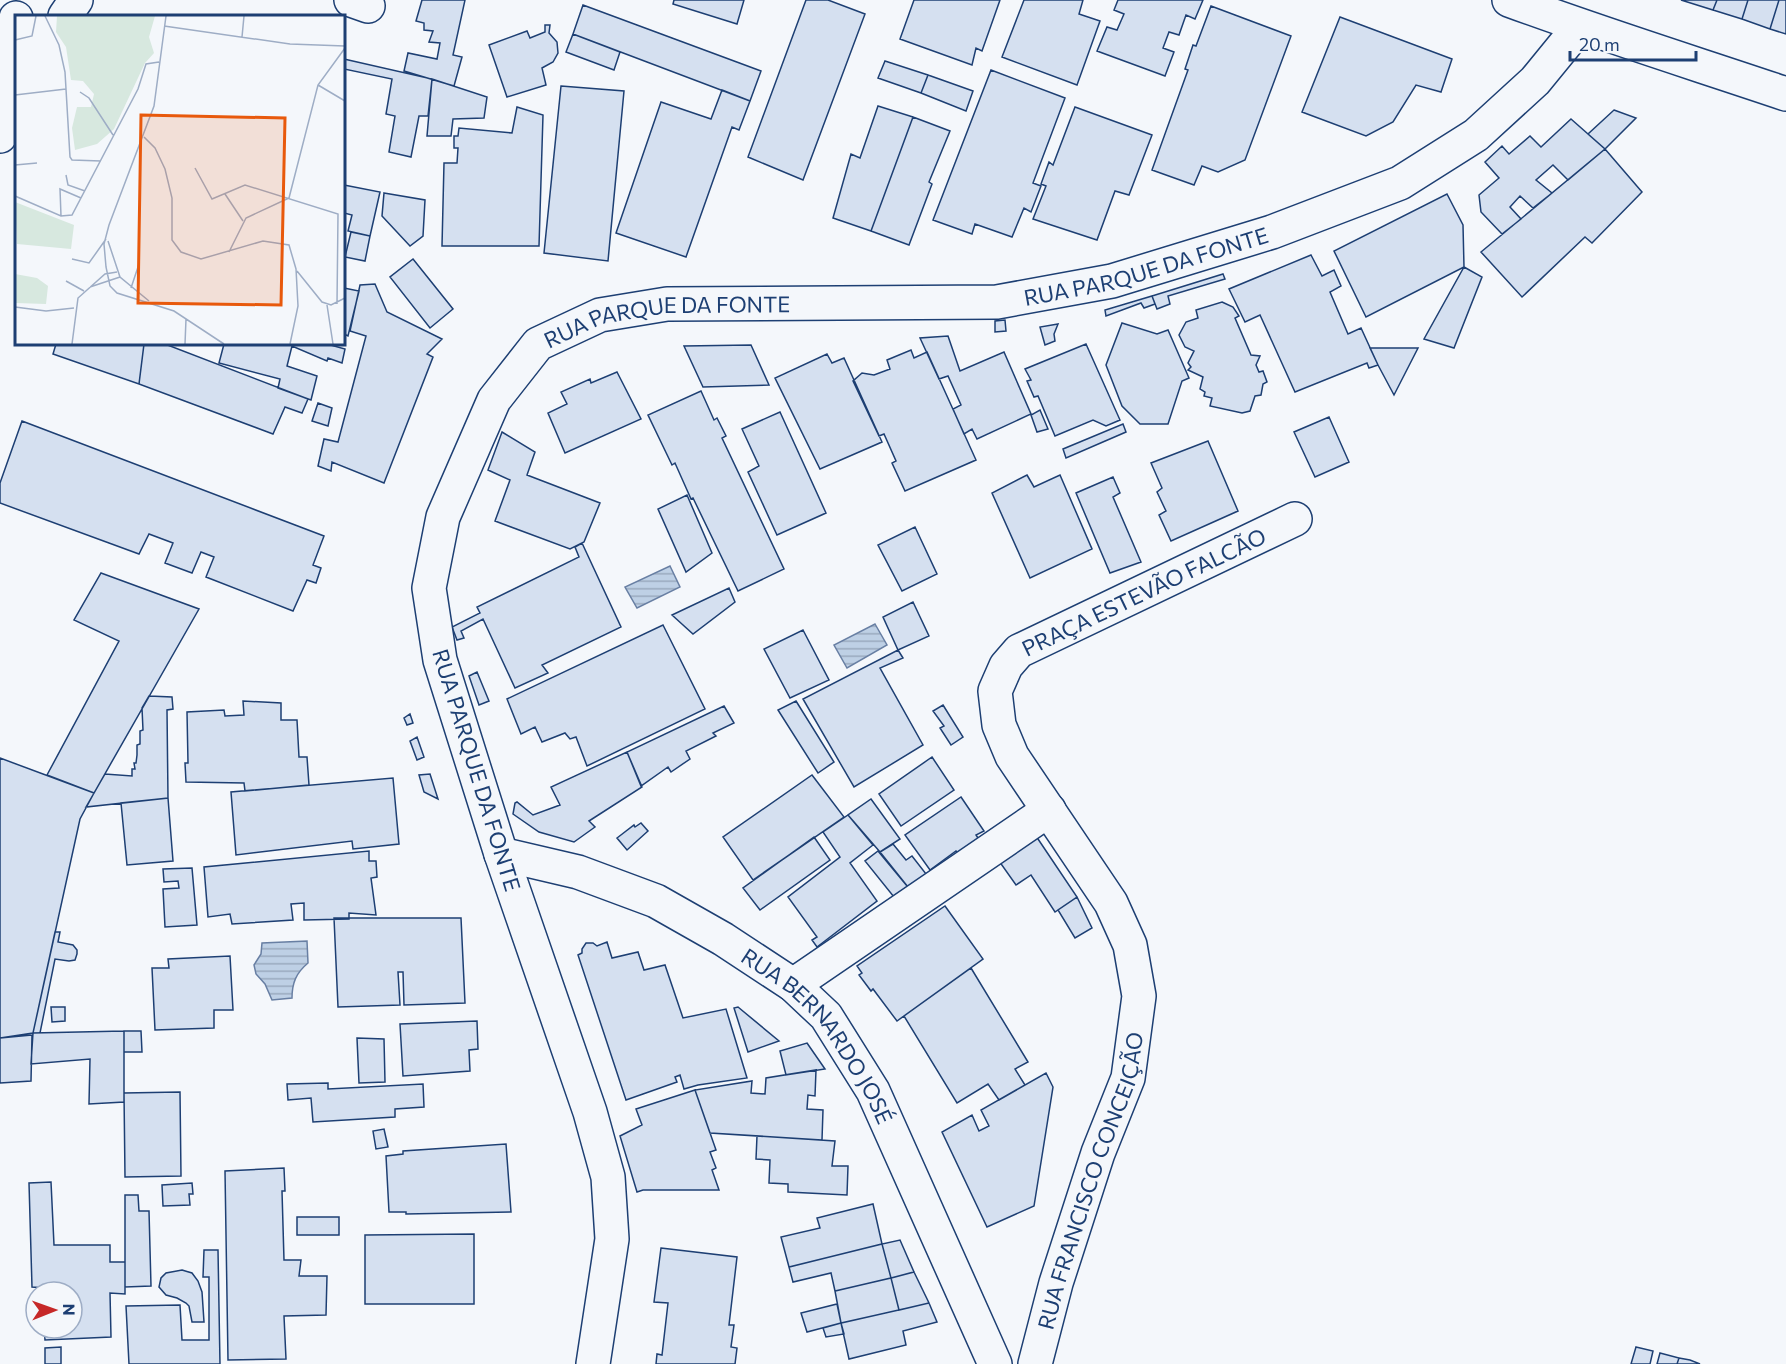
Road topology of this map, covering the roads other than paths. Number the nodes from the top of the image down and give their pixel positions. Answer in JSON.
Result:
{"nodes":[{"id":1,"x":21,"y":0,"type":"edge"},
{"id":2,"x":76,"y":0,"type":"edge"},
{"id":3,"x":1509,"y":0,"type":"edge"},
{"id":4,"x":17,"y":15,"type":"edge"},
{"id":5,"x":66,"y":15,"type":"edge"},
{"id":6,"x":15,"y":24,"type":"edge"},
{"id":7,"x":1580,"y":26,"type":"junction"},
{"id":8,"x":1786,"y":94,"type":"edge"},
{"id":9,"x":15,"y":107,"type":"edge"},
{"id":10,"x":0,"y":136,"type":"edge"},
{"id":11,"x":1295,"y":519,"type":"dead end"},
{"id":12,"x":1049,"y":810,"type":"junction"},
{"id":13,"x":501,"y":854,"type":"junction"},
{"id":14,"x":793,"y":986,"type":"junction"},
{"id":15,"x":1139,"y":996,"type":"joint"},
{"id":16,"x":593,"y":1364,"type":"edge"},
{"id":17,"x":995,"y":1364,"type":"edge"},
{"id":18,"x":1035,"y":1364,"type":"edge"}],
"edges":[{"from":1,"to":4,"type":"street"},
{"from":2,"to":5,"type":"street"},
{"from":3,"to":7,"type":"street"},
{"from":6,"to":10,"type":"street"},
{"from":7,"to":8,"type":"street"},
{"from":7,"to":13,"type":"street","name":"RUA PARQUE DA FONTE"},
{"from":9,"to":10,"type":"street"},
{"from":11,"to":12,"type":"street","name":"PRAÇA ESTEVÃO FALCÃO"},
{"from":12,"to":14,"type":"street"},
{"from":12,"to":15,"type":"street","name":"PRAÇA ESTEVÃO FALCÃO"},
{"from":13,"to":14,"type":"street","name":"RUA BERNARDO JOSÉ"},
{"from":13,"to":16,"type":"street","name":"RUA PARQUE DA FONTE"},
{"from":14,"to":17,"type":"street","name":"RUA BERNARDO JOSÉ"},
{"from":15,"to":18,"type":"street","name":"RUA FRANCISCO CONCEIÇÃO"}]}
